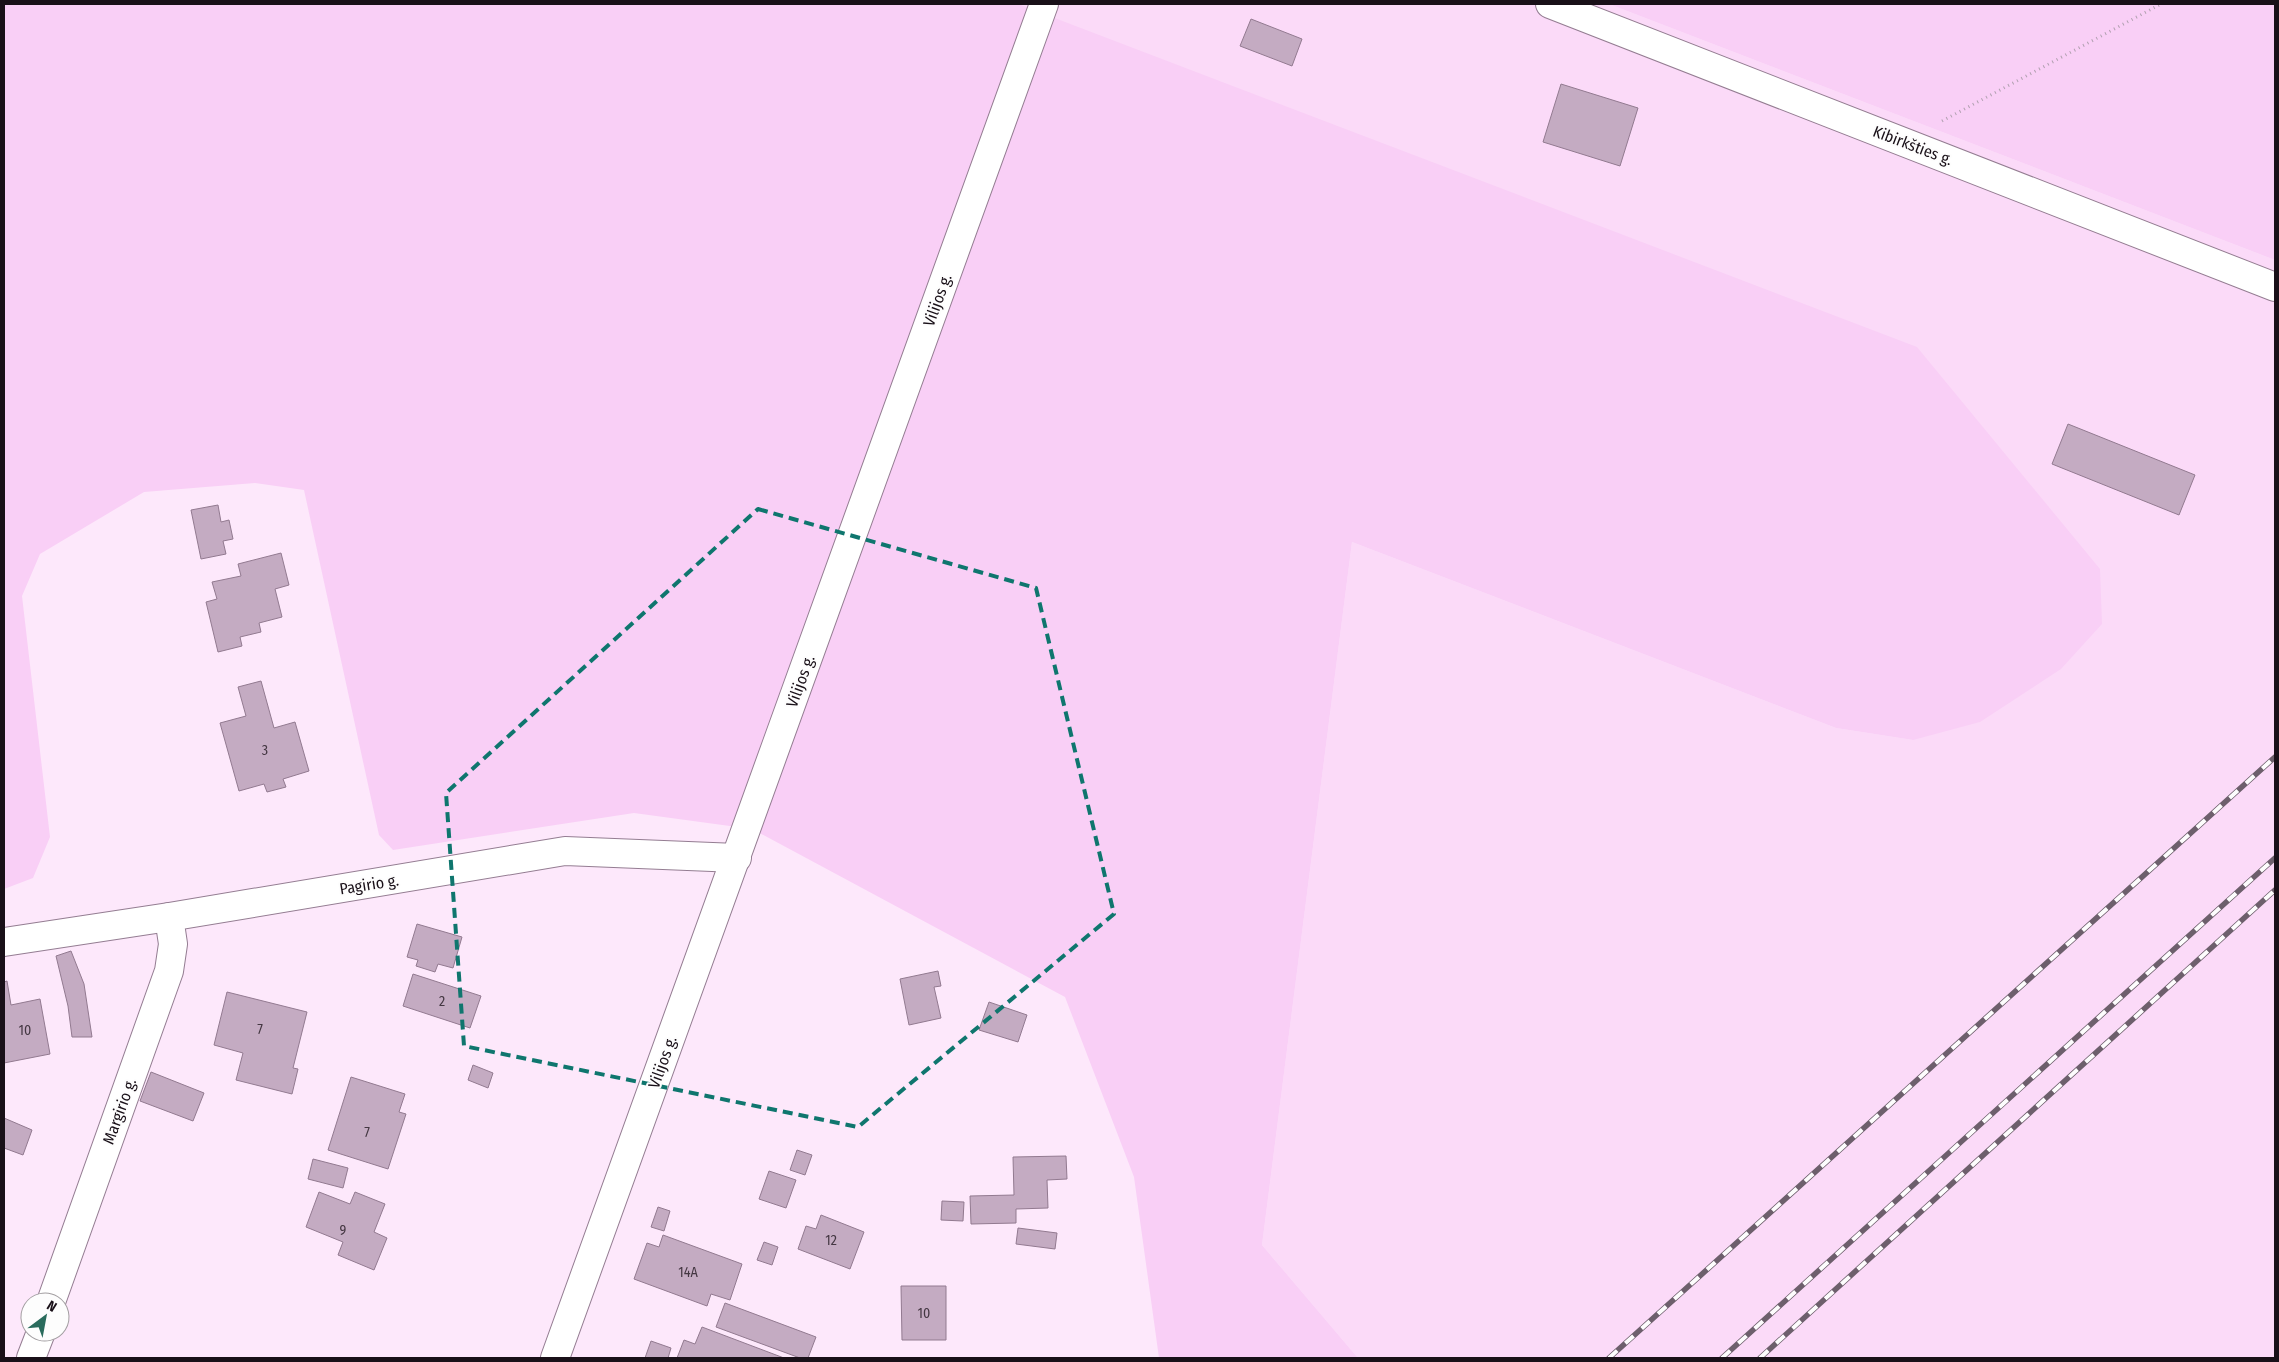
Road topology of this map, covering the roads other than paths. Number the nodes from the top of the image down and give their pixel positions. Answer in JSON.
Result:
{"nodes":[{"id":1,"x":1044,"y":4,"type":"edge"},
{"id":2,"x":1550,"y":4,"type":"edge"},
{"id":3,"x":2275,"y":287,"type":"edge"},
{"id":4,"x":737,"y":858,"type":"junction"},
{"id":5,"x":169,"y":917,"type":"junction"},
{"id":6,"x":4,"y":942,"type":"edge"},
{"id":7,"x":55,"y":1292,"type":"edge"},
{"id":8,"x":37,"y":1342,"type":"edge"},
{"id":9,"x":31,"y":1358,"type":"edge"},
{"id":10,"x":556,"y":1358,"type":"edge"}],
"edges":[{"from":1,"to":4,"type":"street","name":"Vilijos g."},
{"from":2,"to":3,"type":"street","name":"Kibirkšties g."},
{"from":4,"to":5,"type":"street","name":"Pagirio g."},
{"from":4,"to":10,"type":"street","name":"Vilijos g."},
{"from":5,"to":6,"type":"street","name":"Pagirio g."},
{"from":5,"to":7,"type":"street","name":"Margirio g."},
{"from":8,"to":9,"type":"street"}]}
